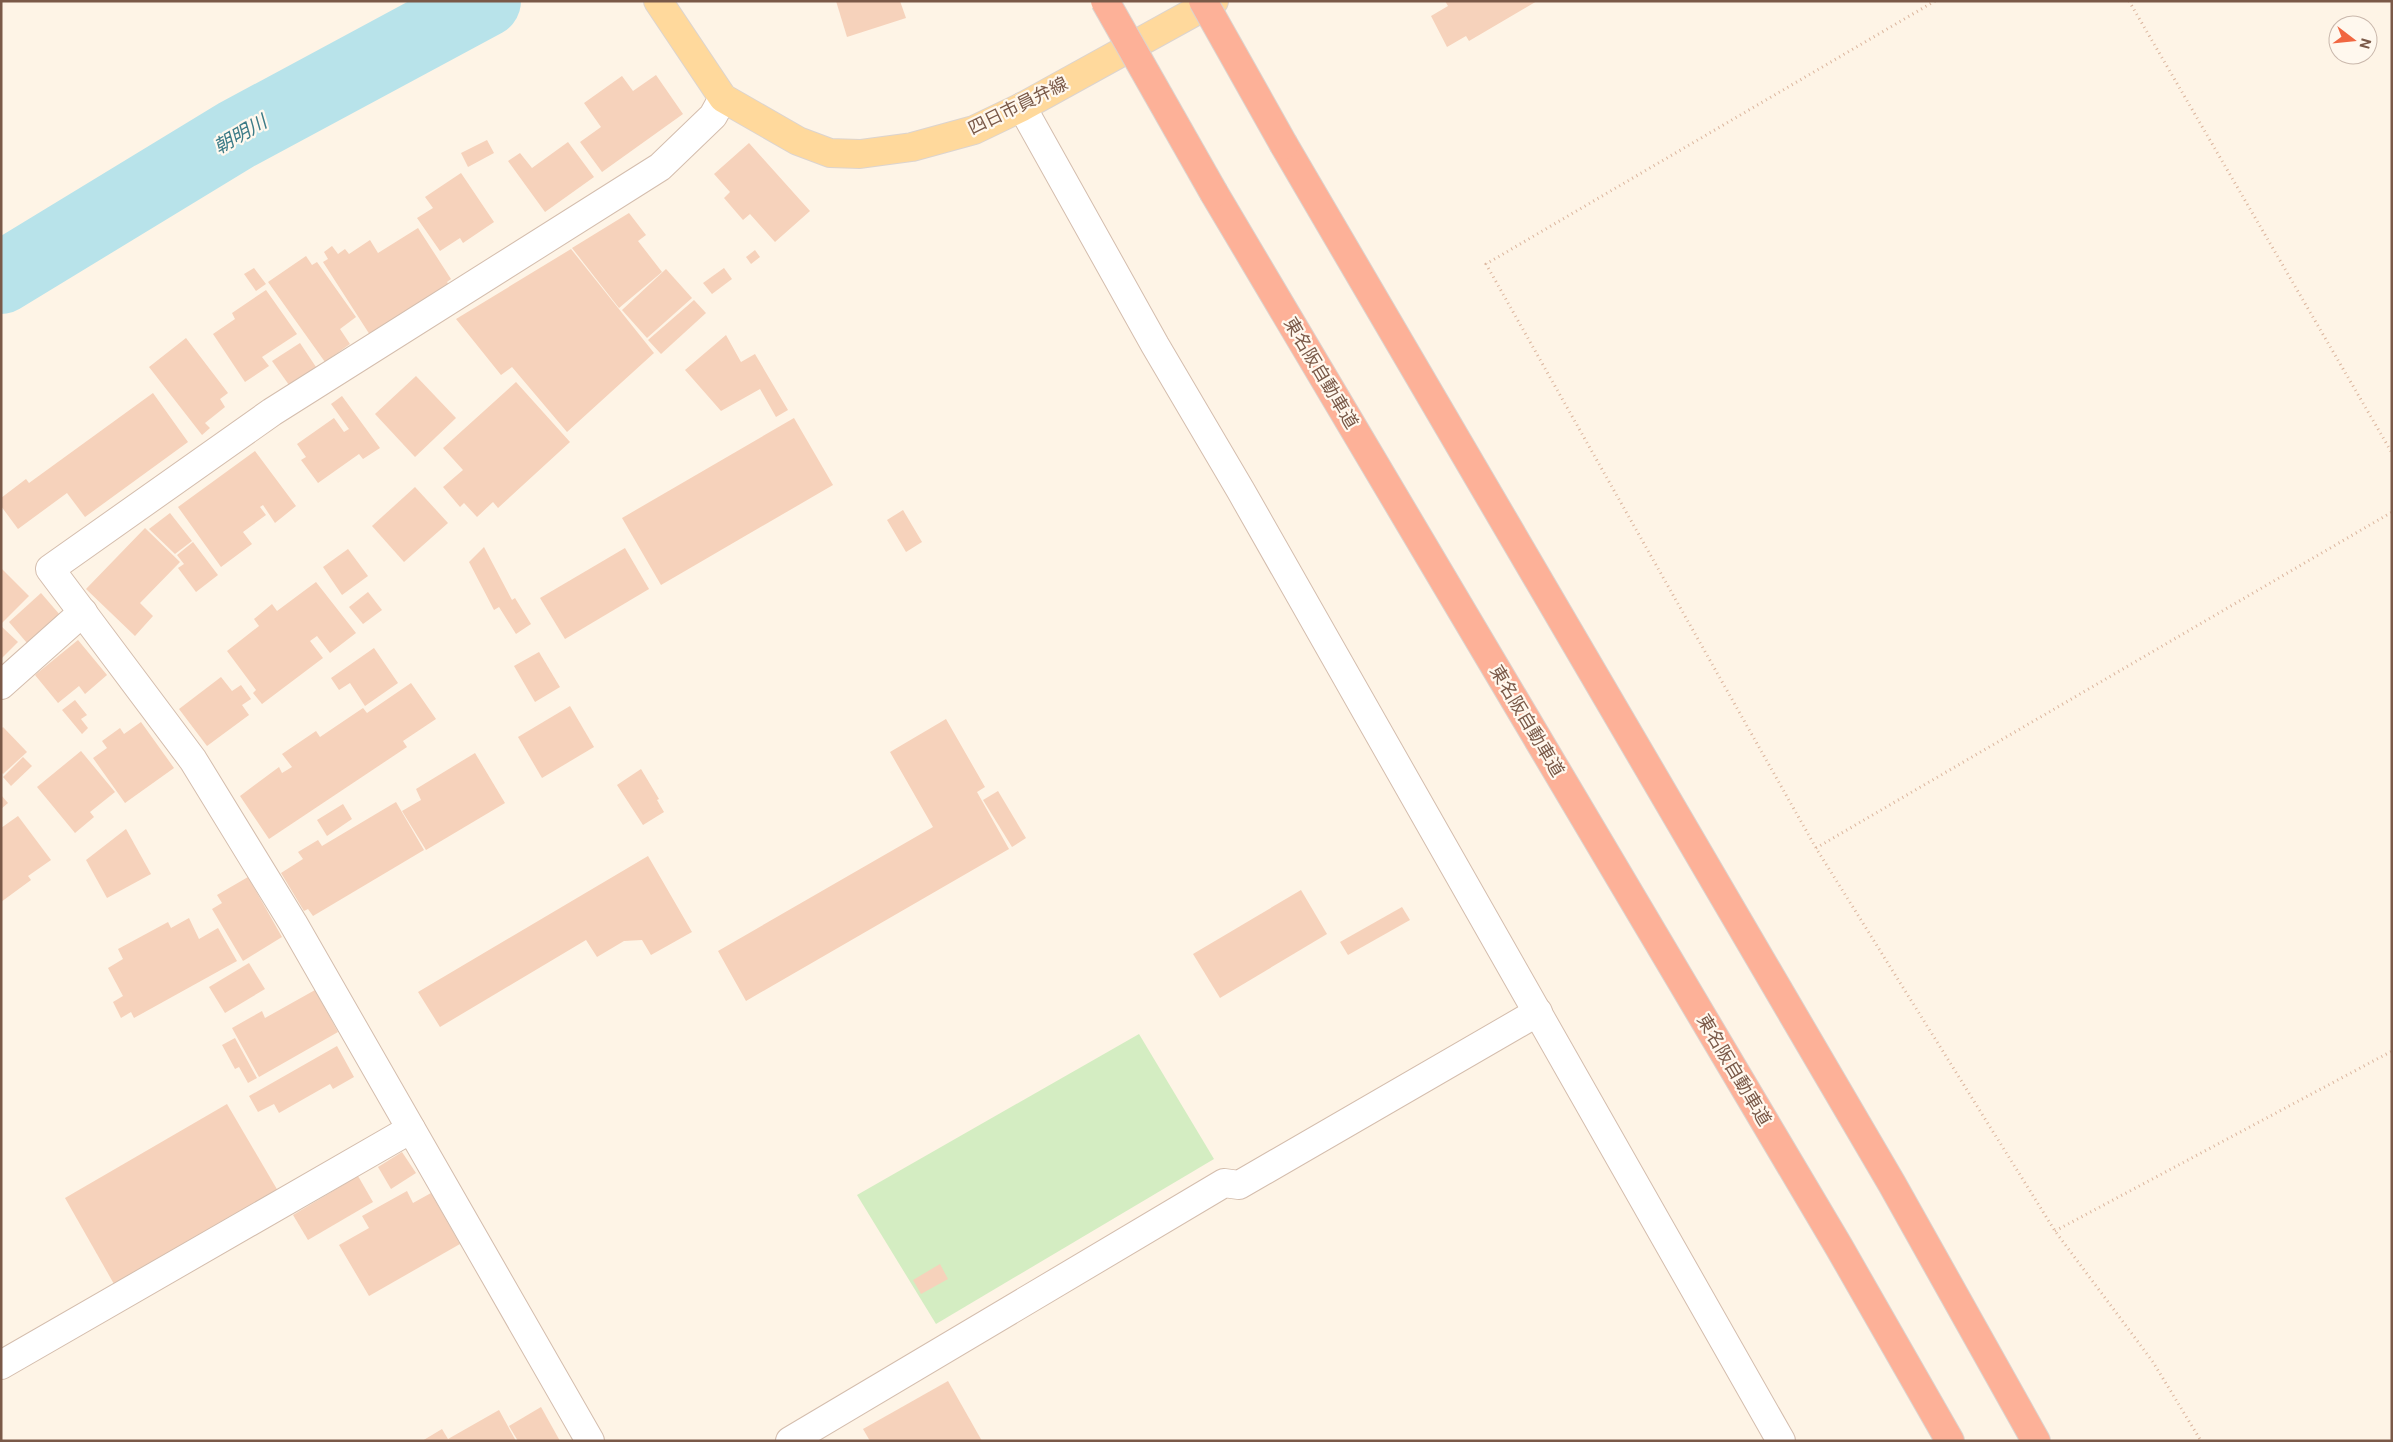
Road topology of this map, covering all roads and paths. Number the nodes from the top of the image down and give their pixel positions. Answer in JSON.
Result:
{"nodes":[{"id":1,"x":658,"y":1,"type":"edge"},
{"id":2,"x":1105,"y":1,"type":"edge"},
{"id":3,"x":1203,"y":1,"type":"edge"},
{"id":4,"x":1214,"y":1,"type":"edge"},
{"id":5,"x":1935,"y":1,"type":"edge"},
{"id":6,"x":2129,"y":1,"type":"edge"},
{"id":7,"x":723,"y":98,"type":"junction"},
{"id":8,"x":1022,"y":108,"type":"junction"},
{"id":9,"x":2392,"y":453,"type":"edge"},
{"id":10,"x":2392,"y":512,"type":"edge"},
{"id":11,"x":83,"y":612,"type":"junction"},
{"id":12,"x":1,"y":685,"type":"edge"},
{"id":13,"x":1816,"y":848,"type":"junction"},
{"id":14,"x":1538,"y":1012,"type":"junction"},
{"id":15,"x":2392,"y":1051,"type":"edge"},
{"id":16,"x":411,"y":1129,"type":"junction"},
{"id":17,"x":2055,"y":1231,"type":"junction"},
{"id":18,"x":1,"y":1365,"type":"edge"},
{"id":19,"x":590,"y":1441,"type":"edge"},
{"id":20,"x":790,"y":1441,"type":"edge"},
{"id":21,"x":1781,"y":1441,"type":"edge"},
{"id":22,"x":1950,"y":1441,"type":"edge"},
{"id":23,"x":2036,"y":1441,"type":"edge"},
{"id":24,"x":2201,"y":1441,"type":"edge"}],
"edges":[{"from":1,"to":7,"type":"main road","name":"四日市員弁線"},
{"from":2,"to":22,"type":"highway","name":"東名阪自動車道","bridge":true},
{"from":3,"to":23,"type":"highway","bridge":true},
{"from":4,"to":8,"type":"main road","name":"四日市員弁線"},
{"from":5,"to":13,"type":"path"},
{"from":6,"to":9,"type":"path"},
{"from":7,"to":8,"type":"main road","name":"四日市員弁線"},
{"from":7,"to":11,"type":"street"},
{"from":8,"to":14,"type":"street"},
{"from":10,"to":13,"type":"path"},
{"from":11,"to":12,"type":"street"},
{"from":11,"to":16,"type":"street"},
{"from":13,"to":17,"type":"path"},
{"from":14,"to":20,"type":"street"},
{"from":14,"to":21,"type":"street"},
{"from":15,"to":17,"type":"path"},
{"from":16,"to":18,"type":"street"},
{"from":16,"to":19,"type":"street"},
{"from":17,"to":24,"type":"path"}]}
